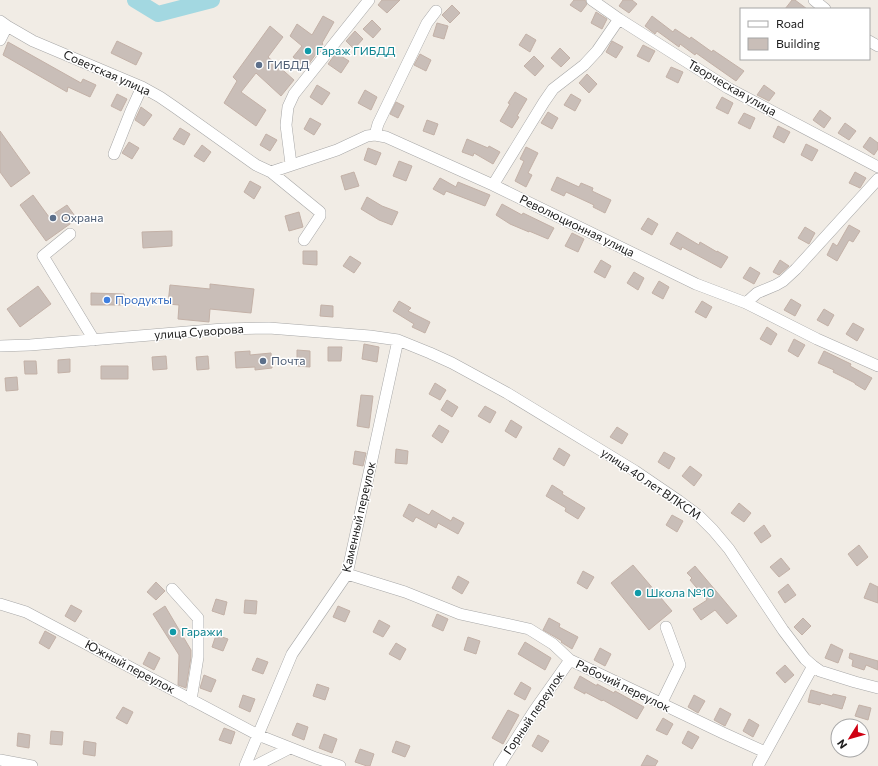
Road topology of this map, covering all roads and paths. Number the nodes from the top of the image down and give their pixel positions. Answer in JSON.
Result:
{"nodes":[{"id":1,"x":369,"y":0,"type":"edge"},
{"id":2,"x":592,"y":0,"type":"edge"},
{"id":3,"x":814,"y":0,"type":"edge"},
{"id":4,"x":825,"y":8,"type":"edge"},
{"id":5,"x":436,"y":11,"type":"dead end"},
{"id":6,"x":619,"y":19,"type":"junction"},
{"id":7,"x":3,"y":24,"type":"edge"},
{"id":8,"x":0,"y":40,"type":"edge"},
{"id":9,"x":142,"y":87,"type":"junction"},
{"id":10,"x":375,"y":135,"type":"junction"},
{"id":11,"x":114,"y":154,"type":"dead end"},
{"id":12,"x":291,"y":164,"type":"junction"},
{"id":13,"x":878,"y":168,"type":"edge"},
{"id":14,"x":271,"y":172,"type":"junction"},
{"id":15,"x":878,"y":179,"type":"edge"},
{"id":16,"x":492,"y":185,"type":"junction"},
{"id":17,"x":70,"y":234,"type":"dead end"},
{"id":18,"x":304,"y":240,"type":"dead end"},
{"id":19,"x":746,"y":303,"type":"junction"},
{"id":20,"x":94,"y":340,"type":"junction"},
{"id":21,"x":398,"y":340,"type":"junction"},
{"id":22,"x":0,"y":346,"type":"edge"},
{"id":23,"x":878,"y":366,"type":"edge"},
{"id":24,"x":347,"y":574,"type":"junction"},
{"id":25,"x":172,"y":589,"type":"dead end"},
{"id":26,"x":0,"y":604,"type":"edge"},
{"id":27,"x":666,"y":627,"type":"dead end"},
{"id":28,"x":570,"y":660,"type":"junction"},
{"id":29,"x":813,"y":666,"type":"junction"},
{"id":30,"x":878,"y":688,"type":"edge"},
{"id":31,"x":191,"y":700,"type":"junction"},
{"id":32,"x":661,"y":704,"type":"junction"},
{"id":33,"x":258,"y":735,"type":"junction"},
{"id":34,"x":290,"y":748,"type":"junction"},
{"id":35,"x":765,"y":752,"type":"junction"},
{"id":36,"x":0,"y":760,"type":"edge"},
{"id":37,"x":32,"y":766,"type":"edge"},
{"id":38,"x":244,"y":766,"type":"edge"},
{"id":39,"x":255,"y":766,"type":"edge"},
{"id":40,"x":340,"y":766,"type":"edge"},
{"id":41,"x":499,"y":766,"type":"edge"},
{"id":42,"x":758,"y":766,"type":"edge"}],
"edges":[{"from":1,"to":12,"type":"street"},
{"from":2,"to":6,"type":"street","name":"Творческая улица"},
{"from":3,"to":4,"type":"street"},
{"from":5,"to":10,"type":"street"},
{"from":6,"to":13,"type":"street","name":"Творческая улица"},
{"from":6,"to":16,"type":"street"},
{"from":7,"to":8,"type":"street"},
{"from":7,"to":9,"type":"street","name":"Советская улица"},
{"from":9,"to":11,"type":"street"},
{"from":9,"to":14,"type":"street","name":"Советская улица"},
{"from":10,"to":12,"type":"street"},
{"from":10,"to":16,"type":"street","name":"Революционная улица"},
{"from":12,"to":14,"type":"street"},
{"from":14,"to":18,"type":"street","name":"Советская улица"},
{"from":15,"to":19,"type":"street"},
{"from":16,"to":19,"type":"street","name":"Революционная улица"},
{"from":17,"to":20,"type":"street"},
{"from":19,"to":23,"type":"street","name":"Революционная улица"},
{"from":20,"to":21,"type":"street","name":"улица Суворова"},
{"from":20,"to":22,"type":"street","name":"улица Суворова"},
{"from":21,"to":24,"type":"street","name":"Каменный переулок"},
{"from":21,"to":29,"type":"street","name":"улица 40 лет ВЛКСМ"},
{"from":24,"to":28,"type":"street","name":"Рабочий переулок"},
{"from":24,"to":33,"type":"street","name":"Каменный переулок"},
{"from":25,"to":31,"type":"street"},
{"from":26,"to":31,"type":"street","name":"Южный переулок"},
{"from":27,"to":32,"type":"street"},
{"from":28,"to":32,"type":"street","name":"Рабочий переулок"},
{"from":28,"to":41,"type":"street","name":"Горный переулок"},
{"from":29,"to":30,"type":"street","name":"улица 40 лет ВЛКСМ"},
{"from":29,"to":35,"type":"street"},
{"from":31,"to":33,"type":"street","name":"Южный переулок"},
{"from":32,"to":35,"type":"street","name":"Рабочий переулок"},
{"from":33,"to":34,"type":"street","name":"Южный переулок"},
{"from":33,"to":38,"type":"street","name":"Каменный переулок"},
{"from":34,"to":39,"type":"street"},
{"from":34,"to":40,"type":"street","name":"Южный переулок"},
{"from":35,"to":42,"type":"street"},
{"from":36,"to":37,"type":"street"}]}
